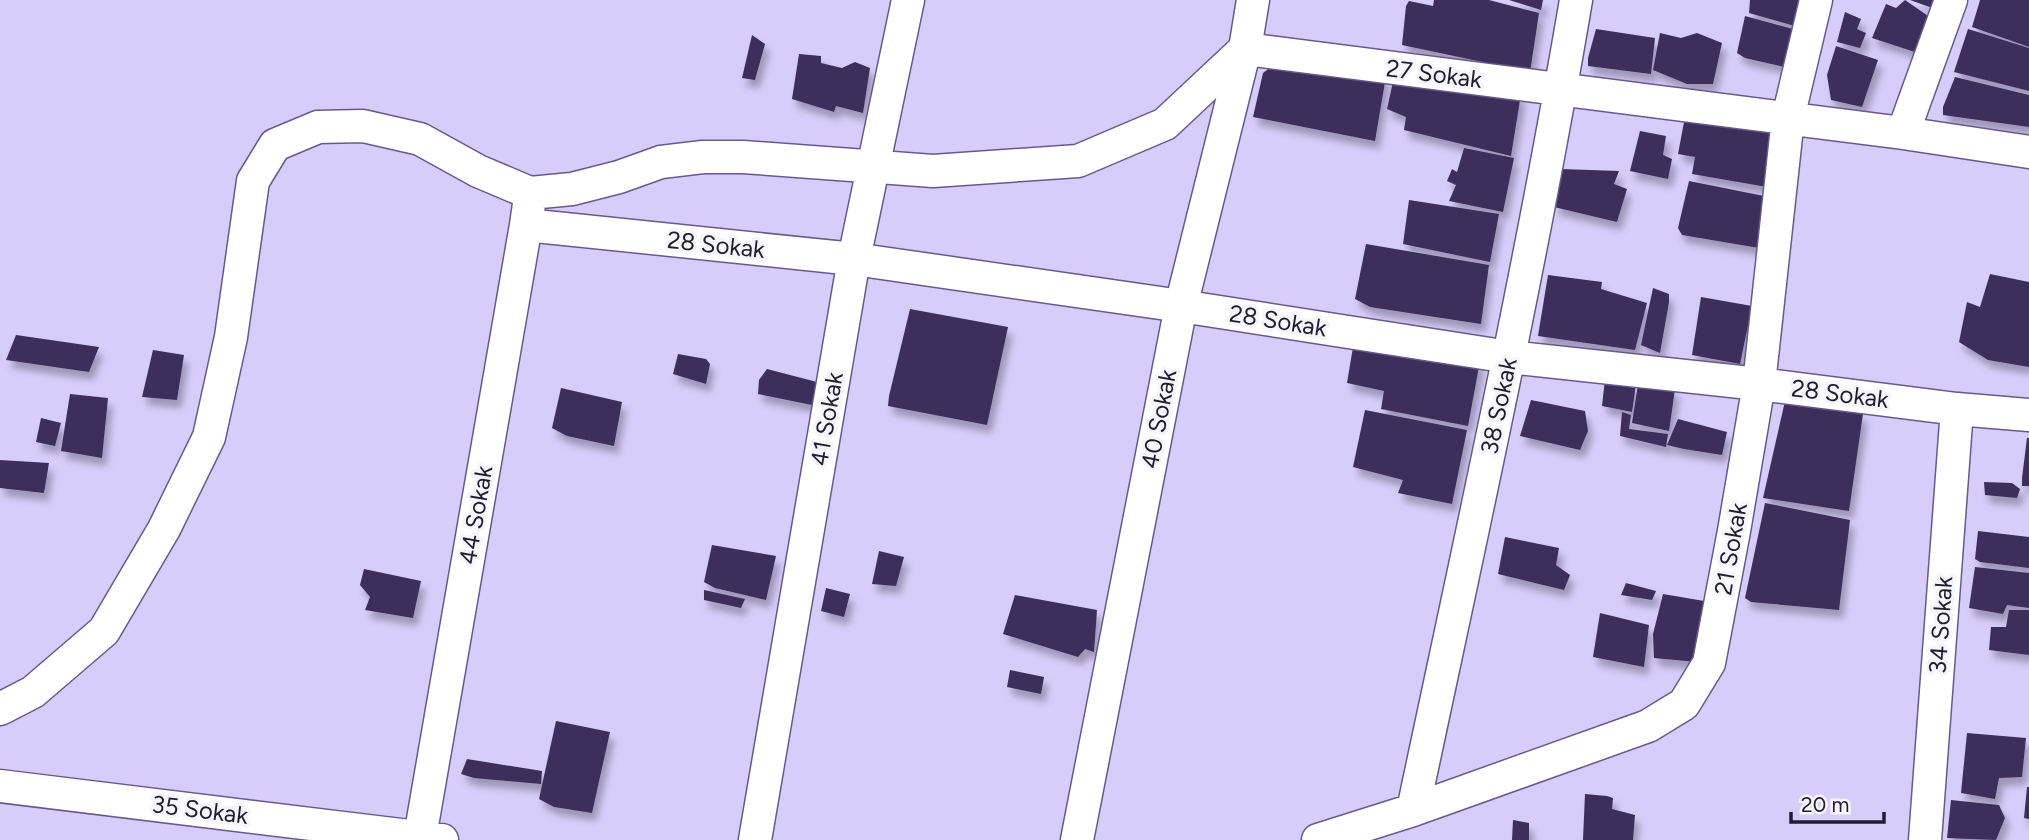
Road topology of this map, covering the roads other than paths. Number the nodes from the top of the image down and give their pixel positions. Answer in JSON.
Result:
{"nodes":[{"id":1,"x":908,"y":0,"type":"edge"},
{"id":2,"x":1253,"y":0,"type":"edge"},
{"id":3,"x":1576,"y":0,"type":"edge"},
{"id":4,"x":1816,"y":0,"type":"edge"},
{"id":5,"x":1951,"y":0,"type":"edge"},
{"id":6,"x":1245,"y":50,"type":"junction"},
{"id":7,"x":1560,"y":90,"type":"junction"},
{"id":8,"x":1788,"y":118,"type":"junction"},
{"id":9,"x":1903,"y":132,"type":"junction"},
{"id":10,"x":2029,"y":152,"type":"edge"},
{"id":11,"x":872,"y":166,"type":"junction"},
{"id":12,"x":530,"y":192,"type":"junction"},
{"id":13,"x":526,"y":225,"type":"junction"},
{"id":14,"x":854,"y":259,"type":"junction"},
{"id":15,"x":1181,"y":306,"type":"junction"},
{"id":16,"x":1509,"y":357,"type":"junction"},
{"id":17,"x":1759,"y":384,"type":"junction"},
{"id":18,"x":1957,"y":409,"type":"junction"},
{"id":19,"x":2029,"y":415,"type":"edge"},
{"id":20,"x":0,"y":709,"type":"edge"},
{"id":21,"x":0,"y":786,"type":"edge"},
{"id":22,"x":1413,"y":810,"type":"junction"},
{"id":23,"x":431,"y":839,"type":"edge"},
{"id":24,"x":755,"y":840,"type":"edge"},
{"id":25,"x":1077,"y":840,"type":"edge"},
{"id":26,"x":1318,"y":840,"type":"edge"},
{"id":27,"x":1925,"y":840,"type":"edge"}],
"edges":[{"from":1,"to":11,"type":"street","name":"41 Sokak"},
{"from":2,"to":6,"type":"street","name":"40 Sokak"},
{"from":3,"to":7,"type":"street","name":"38 Sokak"},
{"from":4,"to":8,"type":"street","name":"21 Sokak"},
{"from":5,"to":9,"type":"street"},
{"from":6,"to":7,"type":"street","name":"27 Sokak"},
{"from":6,"to":11,"type":"street"},
{"from":6,"to":15,"type":"street","name":"40 Sokak"},
{"from":7,"to":8,"type":"street","name":"27 Sokak"},
{"from":7,"to":16,"type":"street","name":"38 Sokak"},
{"from":8,"to":9,"type":"street","name":"27 Sokak"},
{"from":8,"to":17,"type":"street","name":"21 Sokak"},
{"from":9,"to":10,"type":"street","name":"27 Sokak"},
{"from":11,"to":12,"type":"street"},
{"from":11,"to":14,"type":"street","name":"41 Sokak"},
{"from":12,"to":13,"type":"street","name":"44 Sokak"},
{"from":12,"to":20,"type":"street"},
{"from":13,"to":14,"type":"street","name":"28 Sokak"},
{"from":13,"to":23,"type":"street","name":"44 Sokak"},
{"from":14,"to":15,"type":"street","name":"28 Sokak"},
{"from":14,"to":24,"type":"street","name":"41 Sokak"},
{"from":15,"to":16,"type":"street","name":"28 Sokak"},
{"from":15,"to":25,"type":"street","name":"40 Sokak"},
{"from":16,"to":17,"type":"street","name":"28 Sokak"},
{"from":16,"to":22,"type":"street","name":"38 Sokak"},
{"from":17,"to":18,"type":"street","name":"28 Sokak"},
{"from":17,"to":22,"type":"street","name":"21 Sokak"},
{"from":18,"to":19,"type":"street","name":"28 Sokak"},
{"from":18,"to":27,"type":"street","name":"34 Sokak"},
{"from":21,"to":23,"type":"street","name":"35 Sokak"},
{"from":22,"to":26,"type":"street","name":"21 Sokak"}]}
